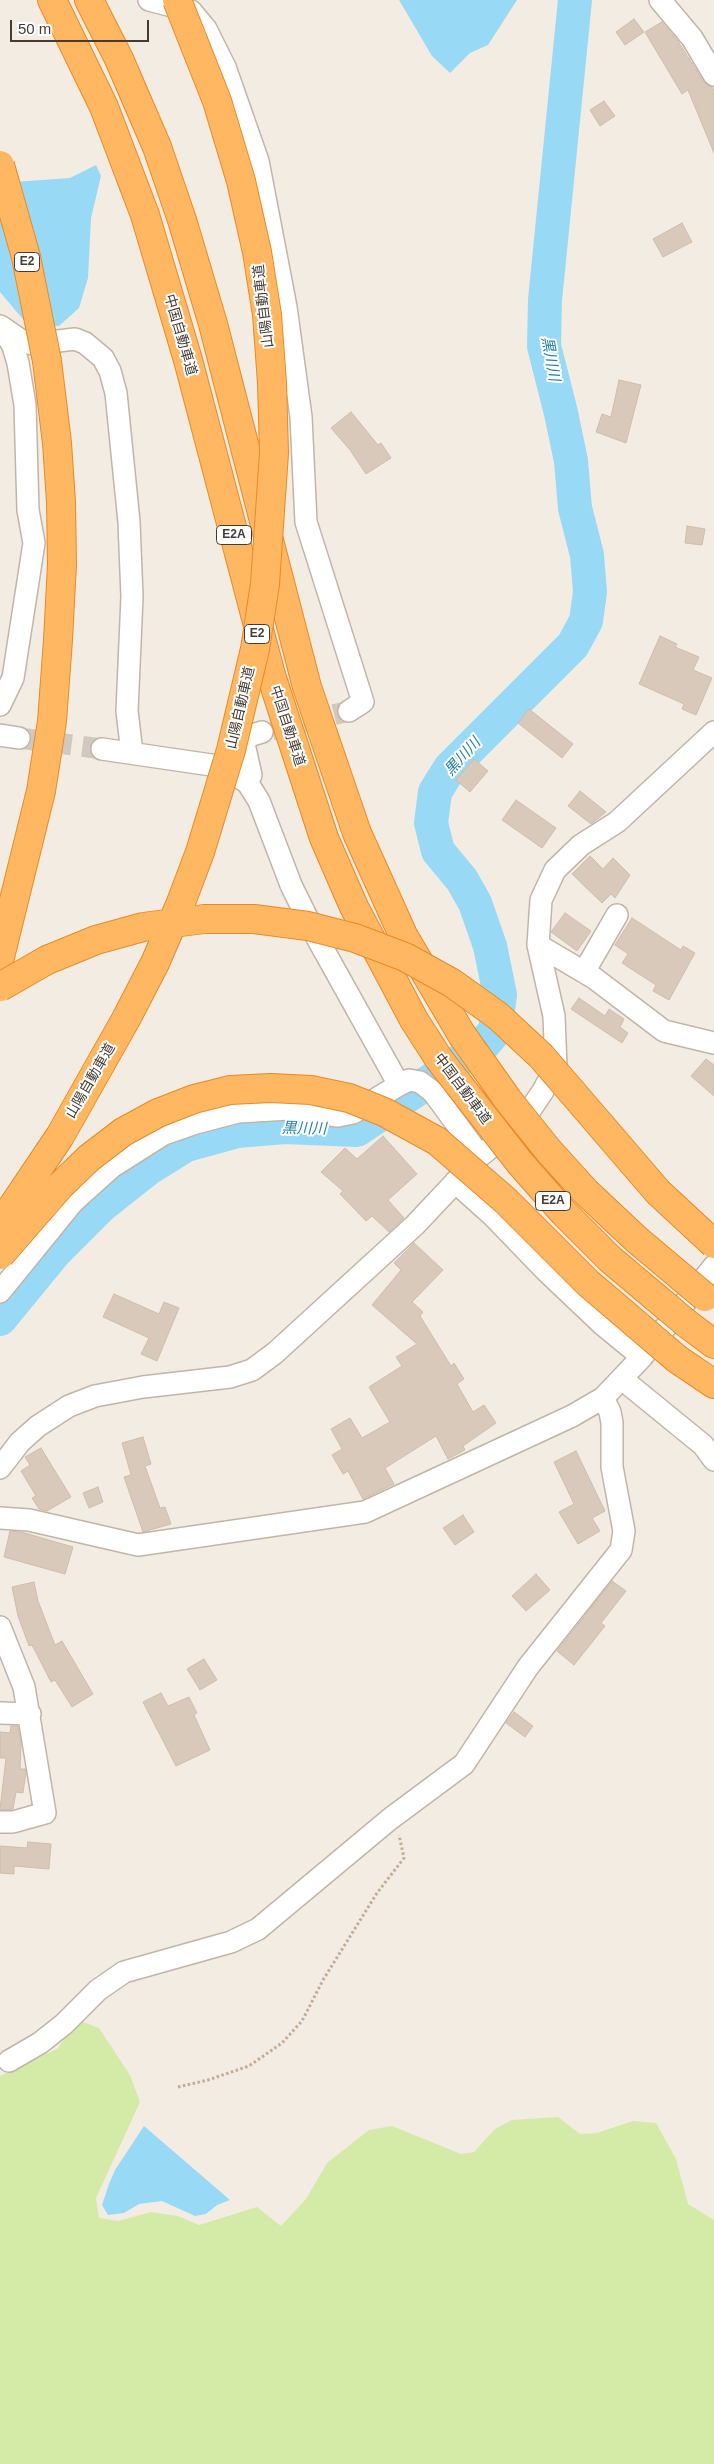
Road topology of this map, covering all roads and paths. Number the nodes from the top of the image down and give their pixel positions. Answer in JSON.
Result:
{"nodes":[{"id":1,"x":52,"y":0,"type":"edge"},
{"id":2,"x":89,"y":0,"type":"edge"},
{"id":3,"x":149,"y":0,"type":"edge"},
{"id":4,"x":177,"y":0,"type":"edge"},
{"id":5,"x":660,"y":0,"type":"edge"},
{"id":6,"x":714,"y":75,"type":"edge"},
{"id":7,"x":0,"y":165,"type":"edge"},
{"id":8,"x":1,"y":327,"type":"edge"},
{"id":9,"x":0,"y":705,"type":"edge"},
{"id":10,"x":349,"y":711,"type":"tunnel mouth"},
{"id":11,"x":262,"y":732,"type":"tunnel mouth"},
{"id":12,"x":714,"y":732,"type":"edge"},
{"id":13,"x":102,"y":748,"type":"tunnel mouth"},
{"id":14,"x":132,"y":753,"type":"junction"},
{"id":15,"x":247,"y":782,"type":"junction"},
{"id":16,"x":617,"y":915,"type":"dead end"},
{"id":17,"x":538,"y":945,"type":"junction"},
{"id":18,"x":0,"y":957,"type":"edge"},
{"id":19,"x":584,"y":972,"type":"junction"},
{"id":20,"x":0,"y":987,"type":"edge"},
{"id":21,"x":714,"y":1043,"type":"edge"},
{"id":22,"x":399,"y":1085,"type":"junction"},
{"id":23,"x":480,"y":1156,"type":"junction"},
{"id":24,"x":455,"y":1182,"type":"junction"},
{"id":25,"x":0,"y":1225,"type":"edge"},
{"id":26,"x":714,"y":1244,"type":"edge"},
{"id":27,"x":0,"y":1255,"type":"edge"},
{"id":28,"x":714,"y":1266,"type":"edge"},
{"id":29,"x":0,"y":1292,"type":"edge"},
{"id":30,"x":710,"y":1300,"type":"edge"},
{"id":31,"x":714,"y":1344,"type":"edge"},
{"id":32,"x":642,"y":1357,"type":"junction"},
{"id":33,"x":622,"y":1379,"type":"junction"},
{"id":34,"x":714,"y":1384,"type":"edge"},
{"id":35,"x":603,"y":1398,"type":"junction"},
{"id":36,"x":714,"y":1460,"type":"edge"},
{"id":37,"x":0,"y":1468,"type":"edge"},
{"id":38,"x":0,"y":1518,"type":"edge"},
{"id":39,"x":0,"y":1627,"type":"edge"},
{"id":40,"x":0,"y":1713,"type":"edge"},
{"id":41,"x":30,"y":1714,"type":"junction"},
{"id":42,"x":390,"y":1819,"type":"junction"},
{"id":43,"x":0,"y":1822,"type":"edge"},
{"id":44,"x":9,"y":2060,"type":"dead end"},
{"id":45,"x":178,"y":2087,"type":"dead end"}],
"edges":[{"from":1,"to":31,"type":"highway","name":"中国自動車道","number":"E2A","bridge":true},
{"from":2,"to":30,"type":"highway","number":"E2A","bridge":true},
{"from":3,"to":10,"type":"street"},
{"from":4,"to":25,"type":"highway","name":"山陽自動車道","number":"E2","bridge":true},
{"from":5,"to":6,"type":"street"},
{"from":7,"to":18,"type":"highway","number":"E2","bridge":true},
{"from":8,"to":9,"type":"street"},
{"from":8,"to":14,"type":"street"},
{"from":11,"to":15,"type":"street"},
{"from":12,"to":17,"type":"street"},
{"from":13,"to":14,"type":"street"},
{"from":14,"to":15,"type":"street"},
{"from":15,"to":22,"type":"street"},
{"from":16,"to":19,"type":"street"},
{"from":17,"to":19,"type":"street"},
{"from":17,"to":23,"type":"street"},
{"from":19,"to":21,"type":"street"},
{"from":20,"to":26,"type":"highway","bridge":true},
{"from":22,"to":23,"type":"street"},
{"from":22,"to":29,"type":"street"},
{"from":23,"to":24,"type":"street"},
{"from":24,"to":32,"type":"street"},
{"from":24,"to":37,"type":"street"},
{"from":27,"to":34,"type":"highway","bridge":true},
{"from":28,"to":32,"type":"street"},
{"from":32,"to":33,"type":"street"},
{"from":33,"to":35,"type":"street"},
{"from":33,"to":36,"type":"street"},
{"from":35,"to":38,"type":"street"},
{"from":35,"to":42,"type":"street"},
{"from":39,"to":41,"type":"street"},
{"from":40,"to":41,"type":"street"},
{"from":41,"to":43,"type":"street"},
{"from":42,"to":44,"type":"street"},
{"from":42,"to":45,"type":"path"}]}
